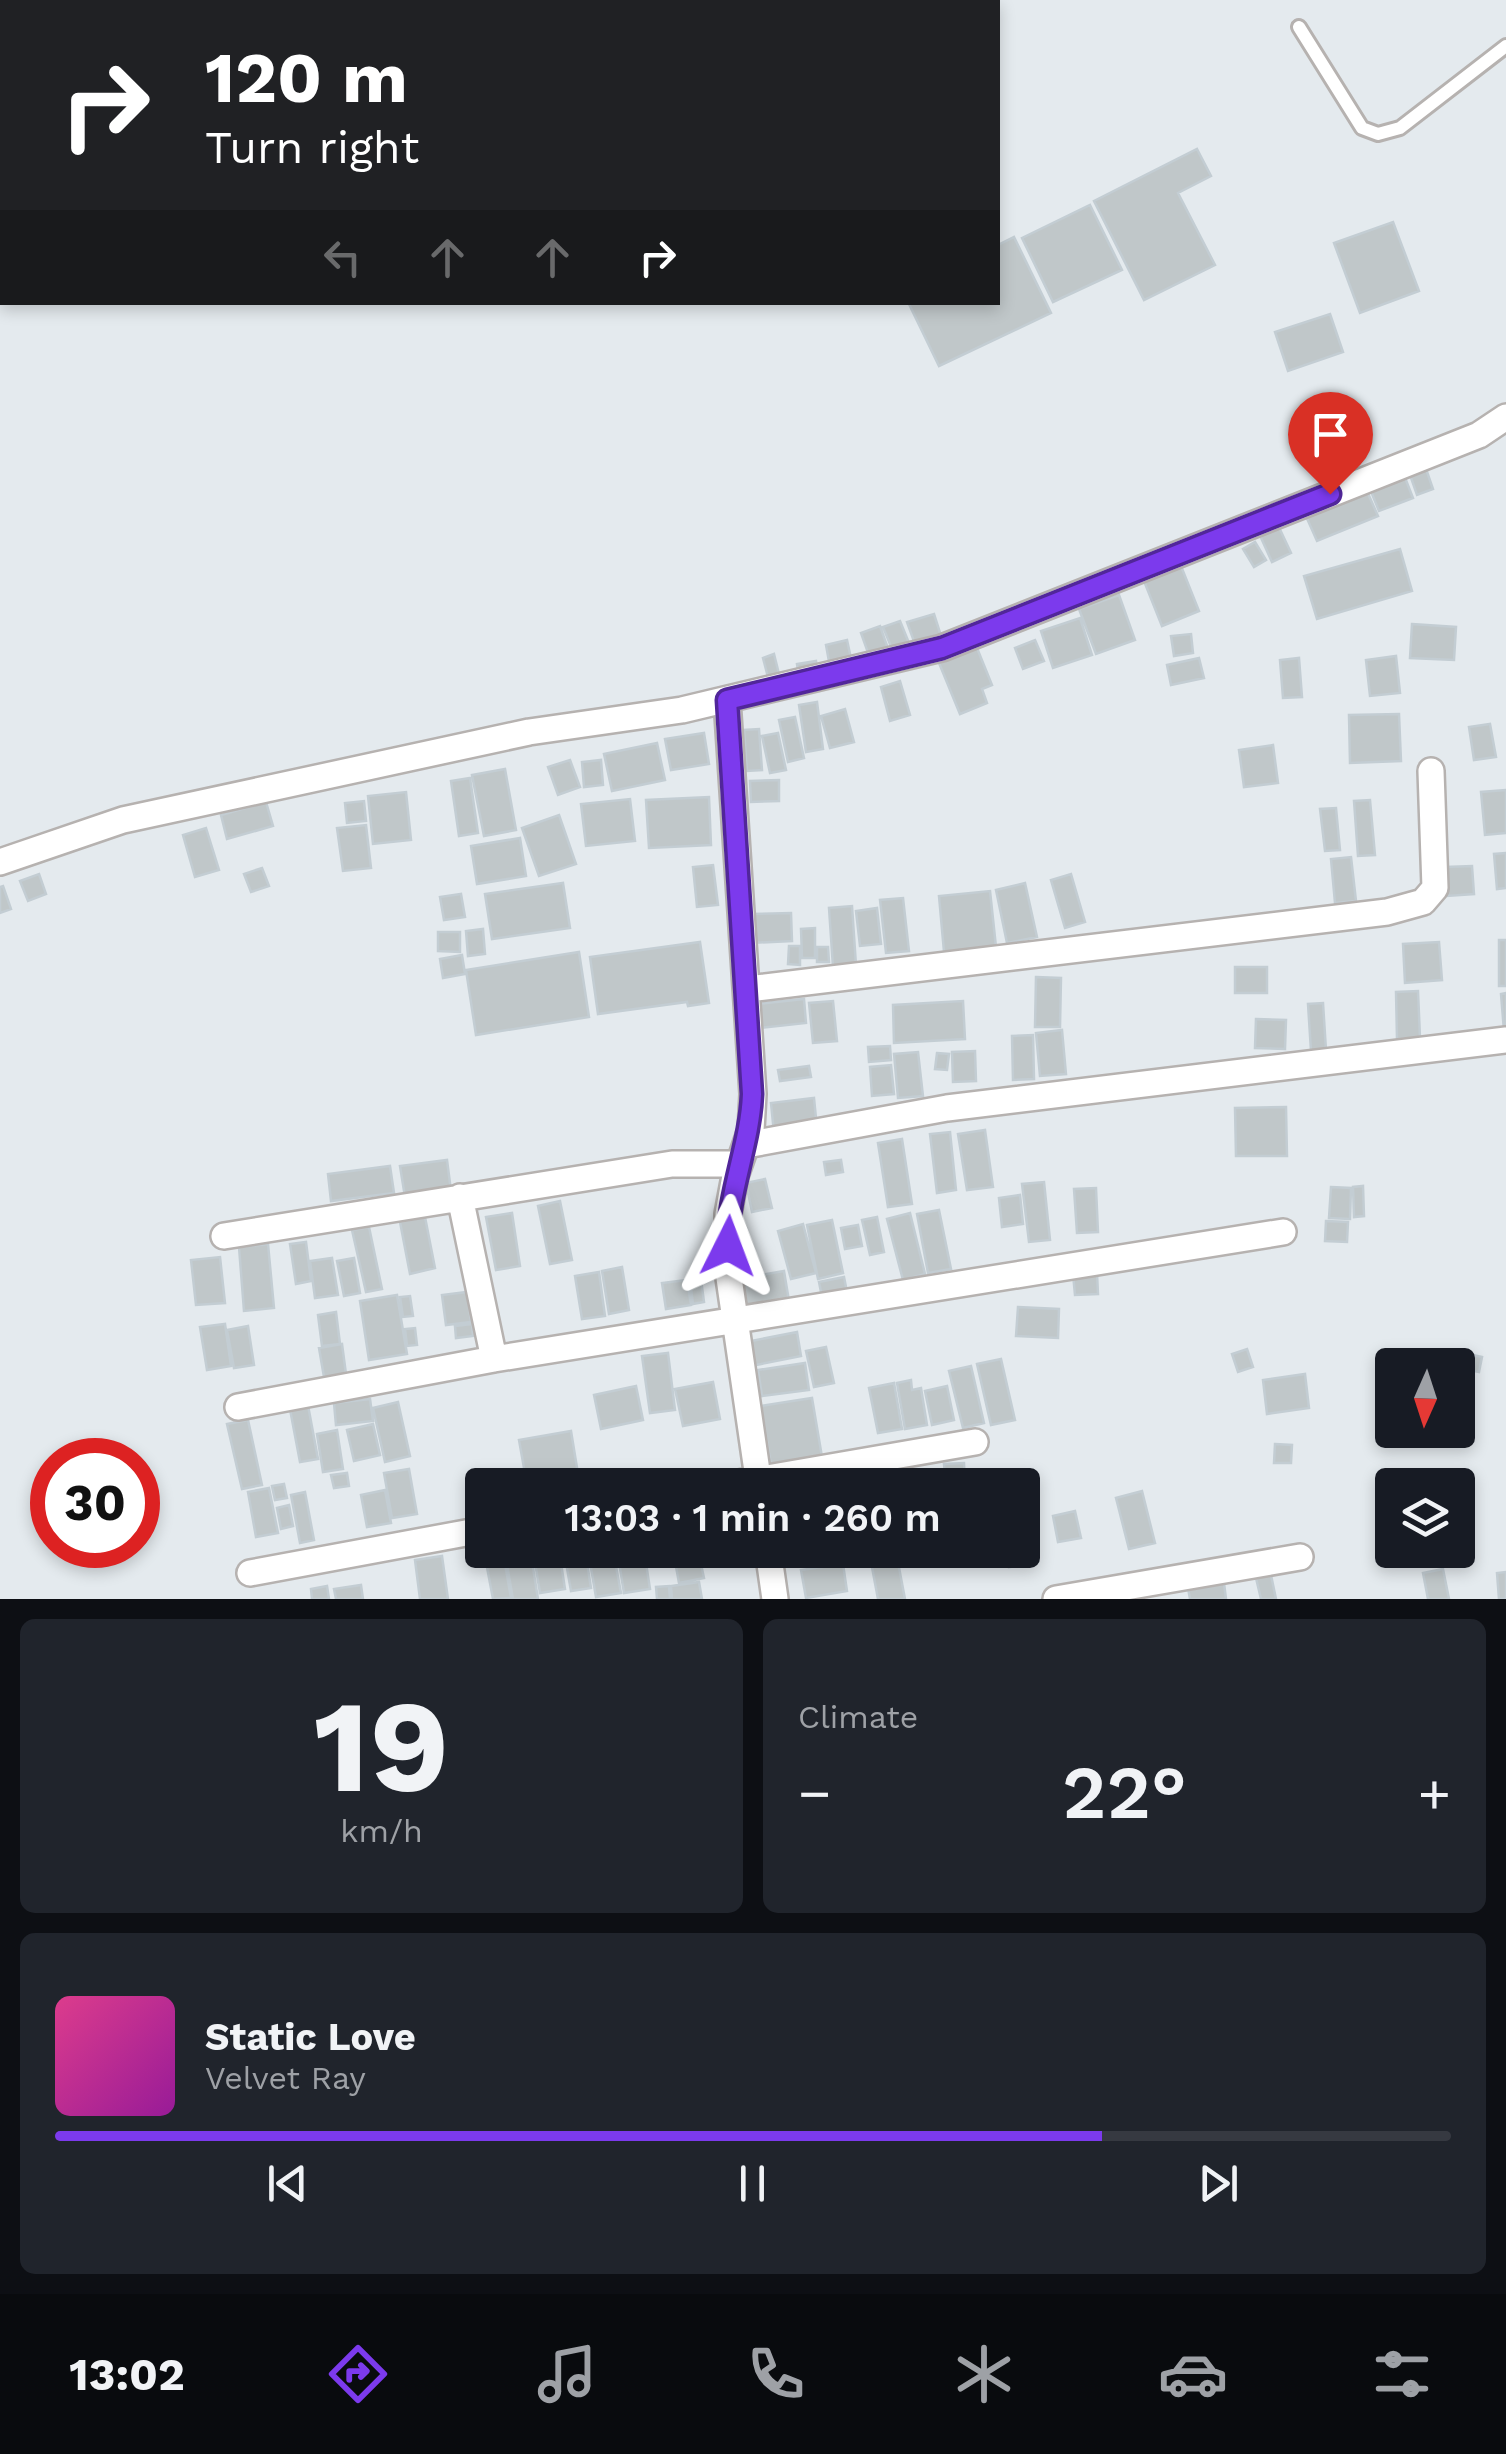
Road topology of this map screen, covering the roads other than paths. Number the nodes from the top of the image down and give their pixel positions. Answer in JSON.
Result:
{"nodes":[{"id":1,"x":1299,"y":27,"type":"dead end"},
{"id":2,"x":1506,"y":46,"type":"edge"},
{"id":3,"x":1506,"y":417,"type":"edge"},
{"id":4,"x":727,"y":700,"type":"junction"},
{"id":5,"x":1431,"y":772,"type":"dead end"},
{"id":6,"x":0,"y":862,"type":"edge"},
{"id":7,"x":748,"y":988,"type":"junction"},
{"id":8,"x":1506,"y":1040,"type":"edge"},
{"id":9,"x":742,"y":1154,"type":"junction"},
{"id":10,"x":460,"y":1197,"type":"junction"},
{"id":11,"x":1283,"y":1232,"type":"dead end"},
{"id":12,"x":224,"y":1236,"type":"dead end"},
{"id":13,"x":735,"y":1321,"type":"junction"},
{"id":14,"x":494,"y":1358,"type":"junction"},
{"id":15,"x":238,"y":1407,"type":"dead end"},
{"id":16,"x":976,"y":1442,"type":"dead end"},
{"id":17,"x":757,"y":1468,"type":"edge"},
{"id":18,"x":835,"y":1468,"type":"edge"},
{"id":19,"x":465,"y":1533,"type":"edge"},
{"id":20,"x":1300,"y":1557,"type":"dead end"},
{"id":21,"x":771,"y":1568,"type":"edge"},
{"id":22,"x":250,"y":1573,"type":"dead end"},
{"id":23,"x":775,"y":1599,"type":"edge"},
{"id":24,"x":1056,"y":1599,"type":"edge"}],
"edges":[{"from":1,"to":2,"type":"lane"},
{"from":3,"to":4,"type":"street"},
{"from":4,"to":6,"type":"street"},
{"from":4,"to":7,"type":"street"},
{"from":5,"to":7,"type":"street"},
{"from":7,"to":9,"type":"street"},
{"from":8,"to":9,"type":"street"},
{"from":9,"to":10,"type":"street"},
{"from":9,"to":13,"type":"street"},
{"from":10,"to":12,"type":"street"},
{"from":10,"to":14,"type":"street"},
{"from":11,"to":13,"type":"street"},
{"from":13,"to":14,"type":"street"},
{"from":13,"to":17,"type":"street"},
{"from":14,"to":15,"type":"street"},
{"from":16,"to":18,"type":"street"},
{"from":19,"to":22,"type":"street"},
{"from":20,"to":24,"type":"street"},
{"from":21,"to":23,"type":"street"}]}
